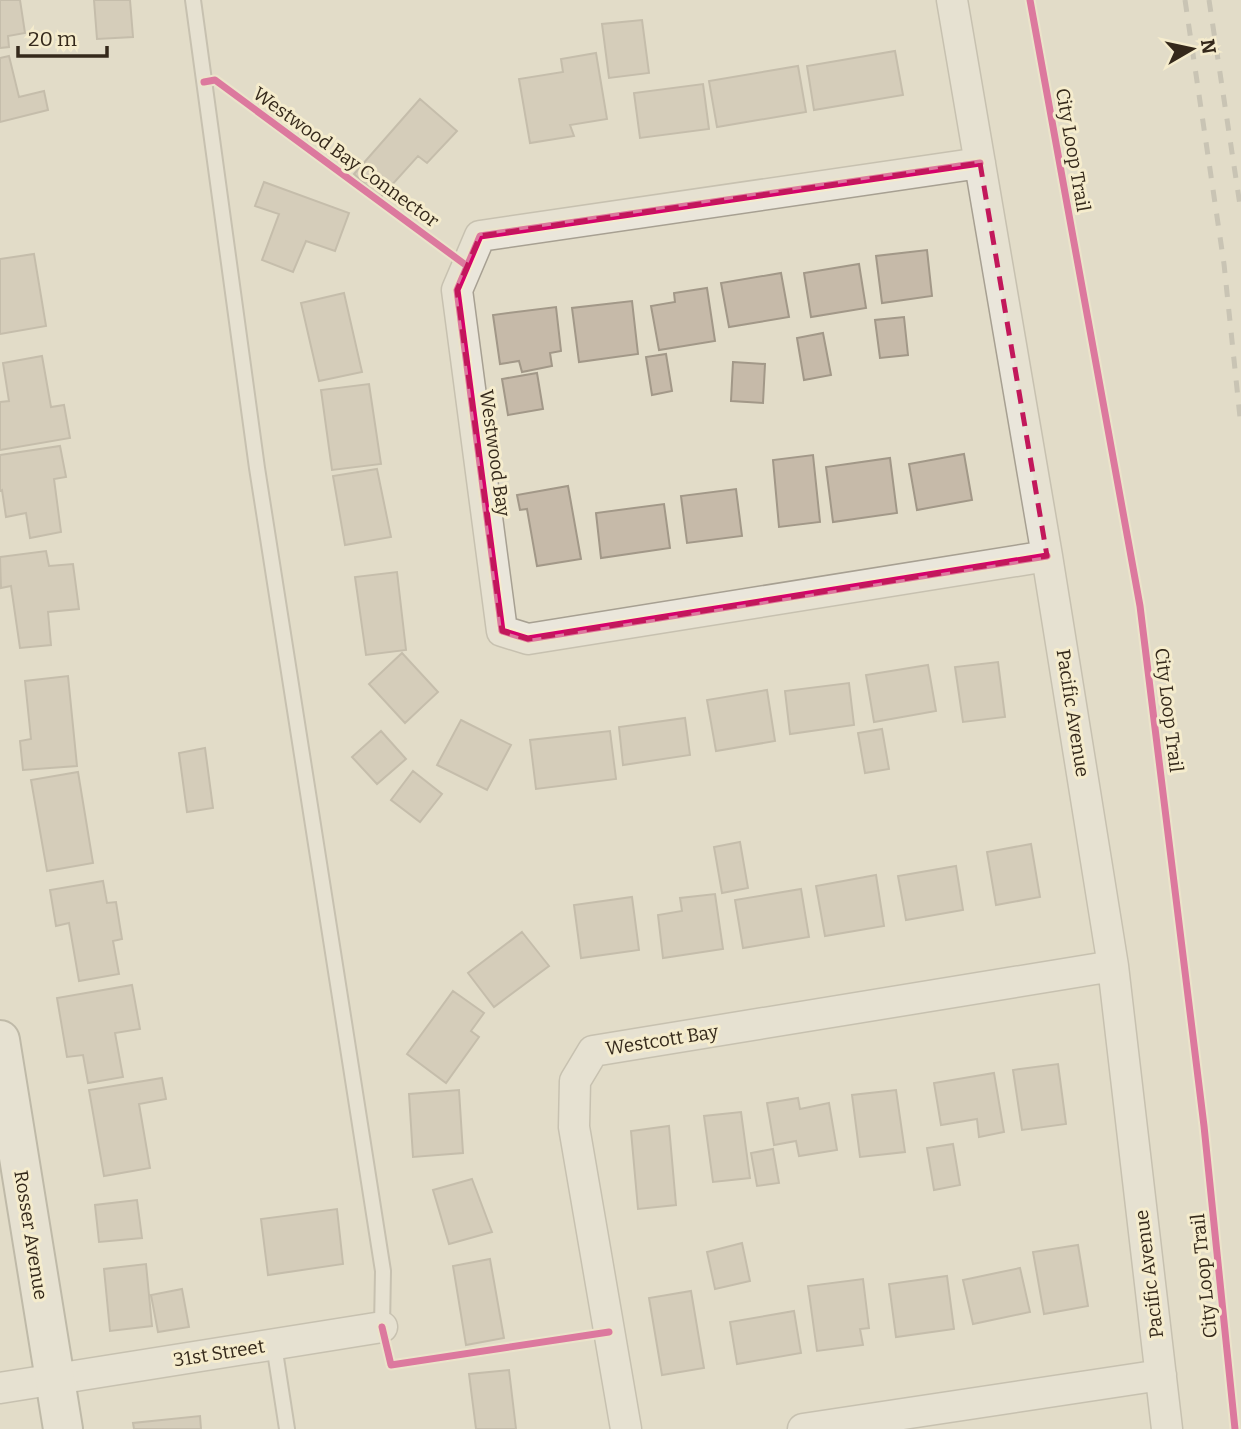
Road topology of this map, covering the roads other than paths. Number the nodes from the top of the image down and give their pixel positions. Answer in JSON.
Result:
{"nodes":[{"id":1,"x":193,"y":0,"type":"edge"},
{"id":2,"x":952,"y":0,"type":"edge"},
{"id":3,"x":980,"y":163,"type":"junction"},
{"id":4,"x":1047,"y":556,"type":"junction"},
{"id":5,"x":1114,"y":966,"type":"junction"},
{"id":6,"x":0,"y":1040,"type":"edge"},
{"id":7,"x":383,"y":1327,"type":"joint"},
{"id":8,"x":274,"y":1345,"type":"junction"},
{"id":9,"x":1161,"y":1375,"type":"junction"},
{"id":10,"x":55,"y":1380,"type":"junction"},
{"id":11,"x":0,"y":1388,"type":"edge"},
{"id":12,"x":62,"y":1429,"type":"edge"},
{"id":13,"x":287,"y":1429,"type":"edge"},
{"id":14,"x":626,"y":1429,"type":"edge"},
{"id":15,"x":803,"y":1429,"type":"edge"},
{"id":16,"x":1167,"y":1429,"type":"edge"}],
"edges":[{"from":1,"to":7,"type":"lane"},
{"from":2,"to":3,"type":"street","name":"Pacific Avenue"},
{"from":3,"to":4,"type":"street","name":"Pacific Avenue"},
{"from":3,"to":4,"type":"street","name":"Westwood Bay"},
{"from":4,"to":5,"type":"street","name":"Pacific Avenue"},
{"from":5,"to":9,"type":"street","name":"Pacific Avenue"},
{"from":5,"to":14,"type":"street","name":"Westcott Bay"},
{"from":6,"to":10,"type":"street","name":"Rosser Avenue"},
{"from":7,"to":8,"type":"street","name":"31st Street"},
{"from":8,"to":10,"type":"street","name":"31st Street"},
{"from":8,"to":13,"type":"lane"},
{"from":9,"to":15,"type":"street"},
{"from":9,"to":16,"type":"street","name":"Pacific Avenue"},
{"from":10,"to":11,"type":"street","name":"31st Street"},
{"from":10,"to":12,"type":"street","name":"Rosser Avenue"}]}
